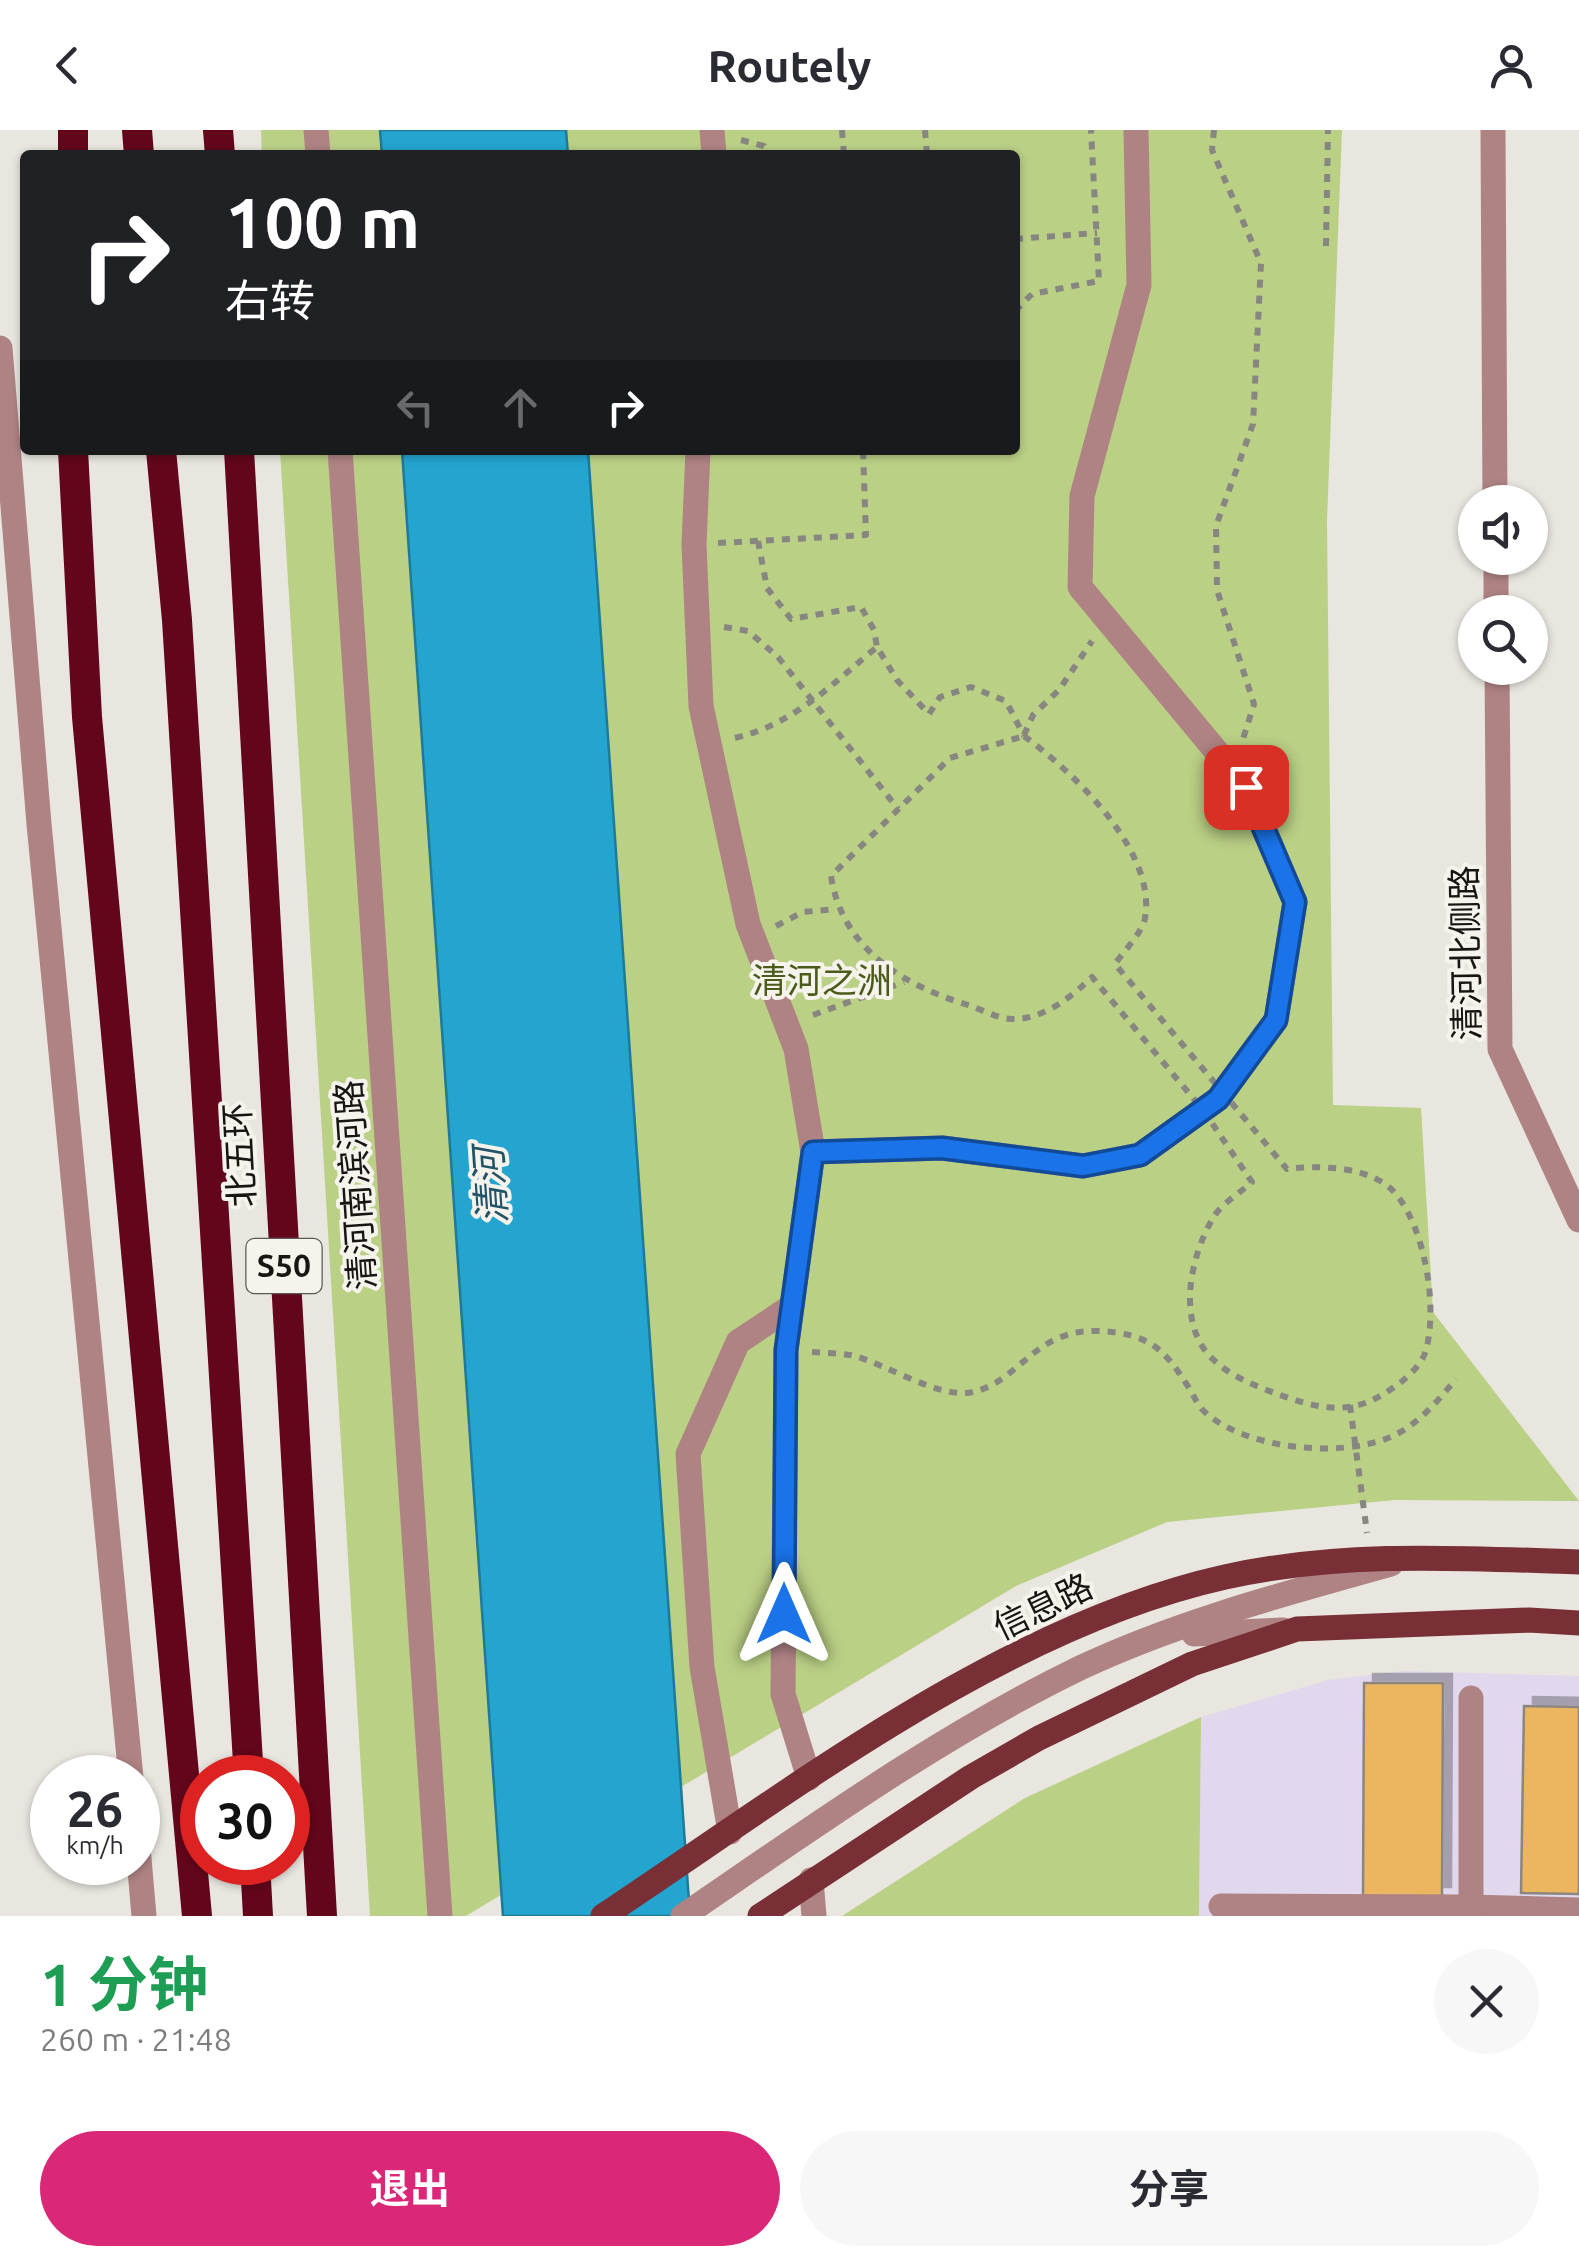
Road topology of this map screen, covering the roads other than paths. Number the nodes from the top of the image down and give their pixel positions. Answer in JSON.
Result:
{"nodes":[{"id":1,"x":1136,"y":130,"type":"edge"},
{"id":2,"x":1492,"y":130,"type":"edge"},
{"id":3,"x":0,"y":348,"type":"edge"},
{"id":4,"x":73,"y":455,"type":"edge"},
{"id":5,"x":160,"y":455,"type":"edge"},
{"id":6,"x":239,"y":455,"type":"edge"},
{"id":7,"x":340,"y":455,"type":"edge"},
{"id":8,"x":698,"y":455,"type":"edge"},
{"id":9,"x":1495,"y":485,"type":"edge"},
{"id":10,"x":9,"y":568,"type":"edge"},
{"id":11,"x":1496,"y":685,"type":"edge"},
{"id":12,"x":813,"y":1152,"type":"junction"},
{"id":13,"x":1579,"y":1220,"type":"edge"},
{"id":14,"x":792,"y":1306,"type":"junction"},
{"id":15,"x":1415,"y":1557,"type":"junction"},
{"id":16,"x":1579,"y":1562,"type":"edge"},
{"id":17,"x":1579,"y":1623,"type":"edge"},
{"id":18,"x":1297,"y":1629,"type":"junction"},
{"id":19,"x":1159,"y":1638,"type":"junction"},
{"id":20,"x":1471,"y":1698,"type":"dead end"},
{"id":21,"x":129,"y":1755,"type":"edge"},
{"id":22,"x":249,"y":1755,"type":"edge"},
{"id":23,"x":809,"y":1778,"type":"junction"},
{"id":24,"x":730,"y":1832,"type":"junction"},
{"id":25,"x":811,"y":1880,"type":"junction"},
{"id":26,"x":141,"y":1885,"type":"edge"},
{"id":27,"x":256,"y":1885,"type":"edge"},
{"id":28,"x":1221,"y":1906,"type":"dead end"},
{"id":29,"x":1470,"y":1907,"type":"junction"},
{"id":30,"x":1579,"y":1910,"type":"edge"},
{"id":31,"x":144,"y":1916,"type":"edge"},
{"id":32,"x":197,"y":1916,"type":"edge"},
{"id":33,"x":258,"y":1916,"type":"edge"},
{"id":34,"x":322,"y":1916,"type":"edge"},
{"id":35,"x":440,"y":1916,"type":"edge"},
{"id":36,"x":603,"y":1916,"type":"edge"},
{"id":37,"x":683,"y":1916,"type":"edge"},
{"id":38,"x":760,"y":1916,"type":"edge"},
{"id":39,"x":814,"y":1916,"type":"edge"}],
"edges":[{"from":1,"to":12,"type":"street"},
{"from":2,"to":9,"type":"street"},
{"from":3,"to":10,"type":"street"},
{"from":4,"to":32,"type":"highway"},
{"from":5,"to":22,"type":"highway","name":"北五环","number":"S50"},
{"from":6,"to":34,"type":"highway","name":"北五环","number":"S50"},
{"from":7,"to":35,"type":"street","name":"清河南滨河路"},
{"from":8,"to":12,"type":"street"},
{"from":10,"to":21,"type":"street"},
{"from":11,"to":13,"type":"street","name":"清河北侧路"},
{"from":12,"to":14,"type":"street"},
{"from":14,"to":23,"type":"street"},
{"from":14,"to":24,"type":"street"},
{"from":15,"to":16,"type":"main road","name":"信息路"},
{"from":15,"to":19,"type":"street","name":"信息路"},
{"from":15,"to":23,"type":"main road","name":"信息路"},
{"from":17,"to":18,"type":"main road"},
{"from":18,"to":19,"type":"street"},
{"from":18,"to":25,"type":"main road"},
{"from":19,"to":37,"type":"street","name":"信息路"},
{"from":20,"to":29,"type":"street"},
{"from":23,"to":24,"type":"main road","name":"信息路"},
{"from":24,"to":36,"type":"main road","name":"信息路"},
{"from":25,"to":38,"type":"main road"},
{"from":25,"to":39,"type":"street"},
{"from":26,"to":31,"type":"street"},
{"from":27,"to":33,"type":"highway"},
{"from":28,"to":29,"type":"street"},
{"from":29,"to":30,"type":"street"}]}
